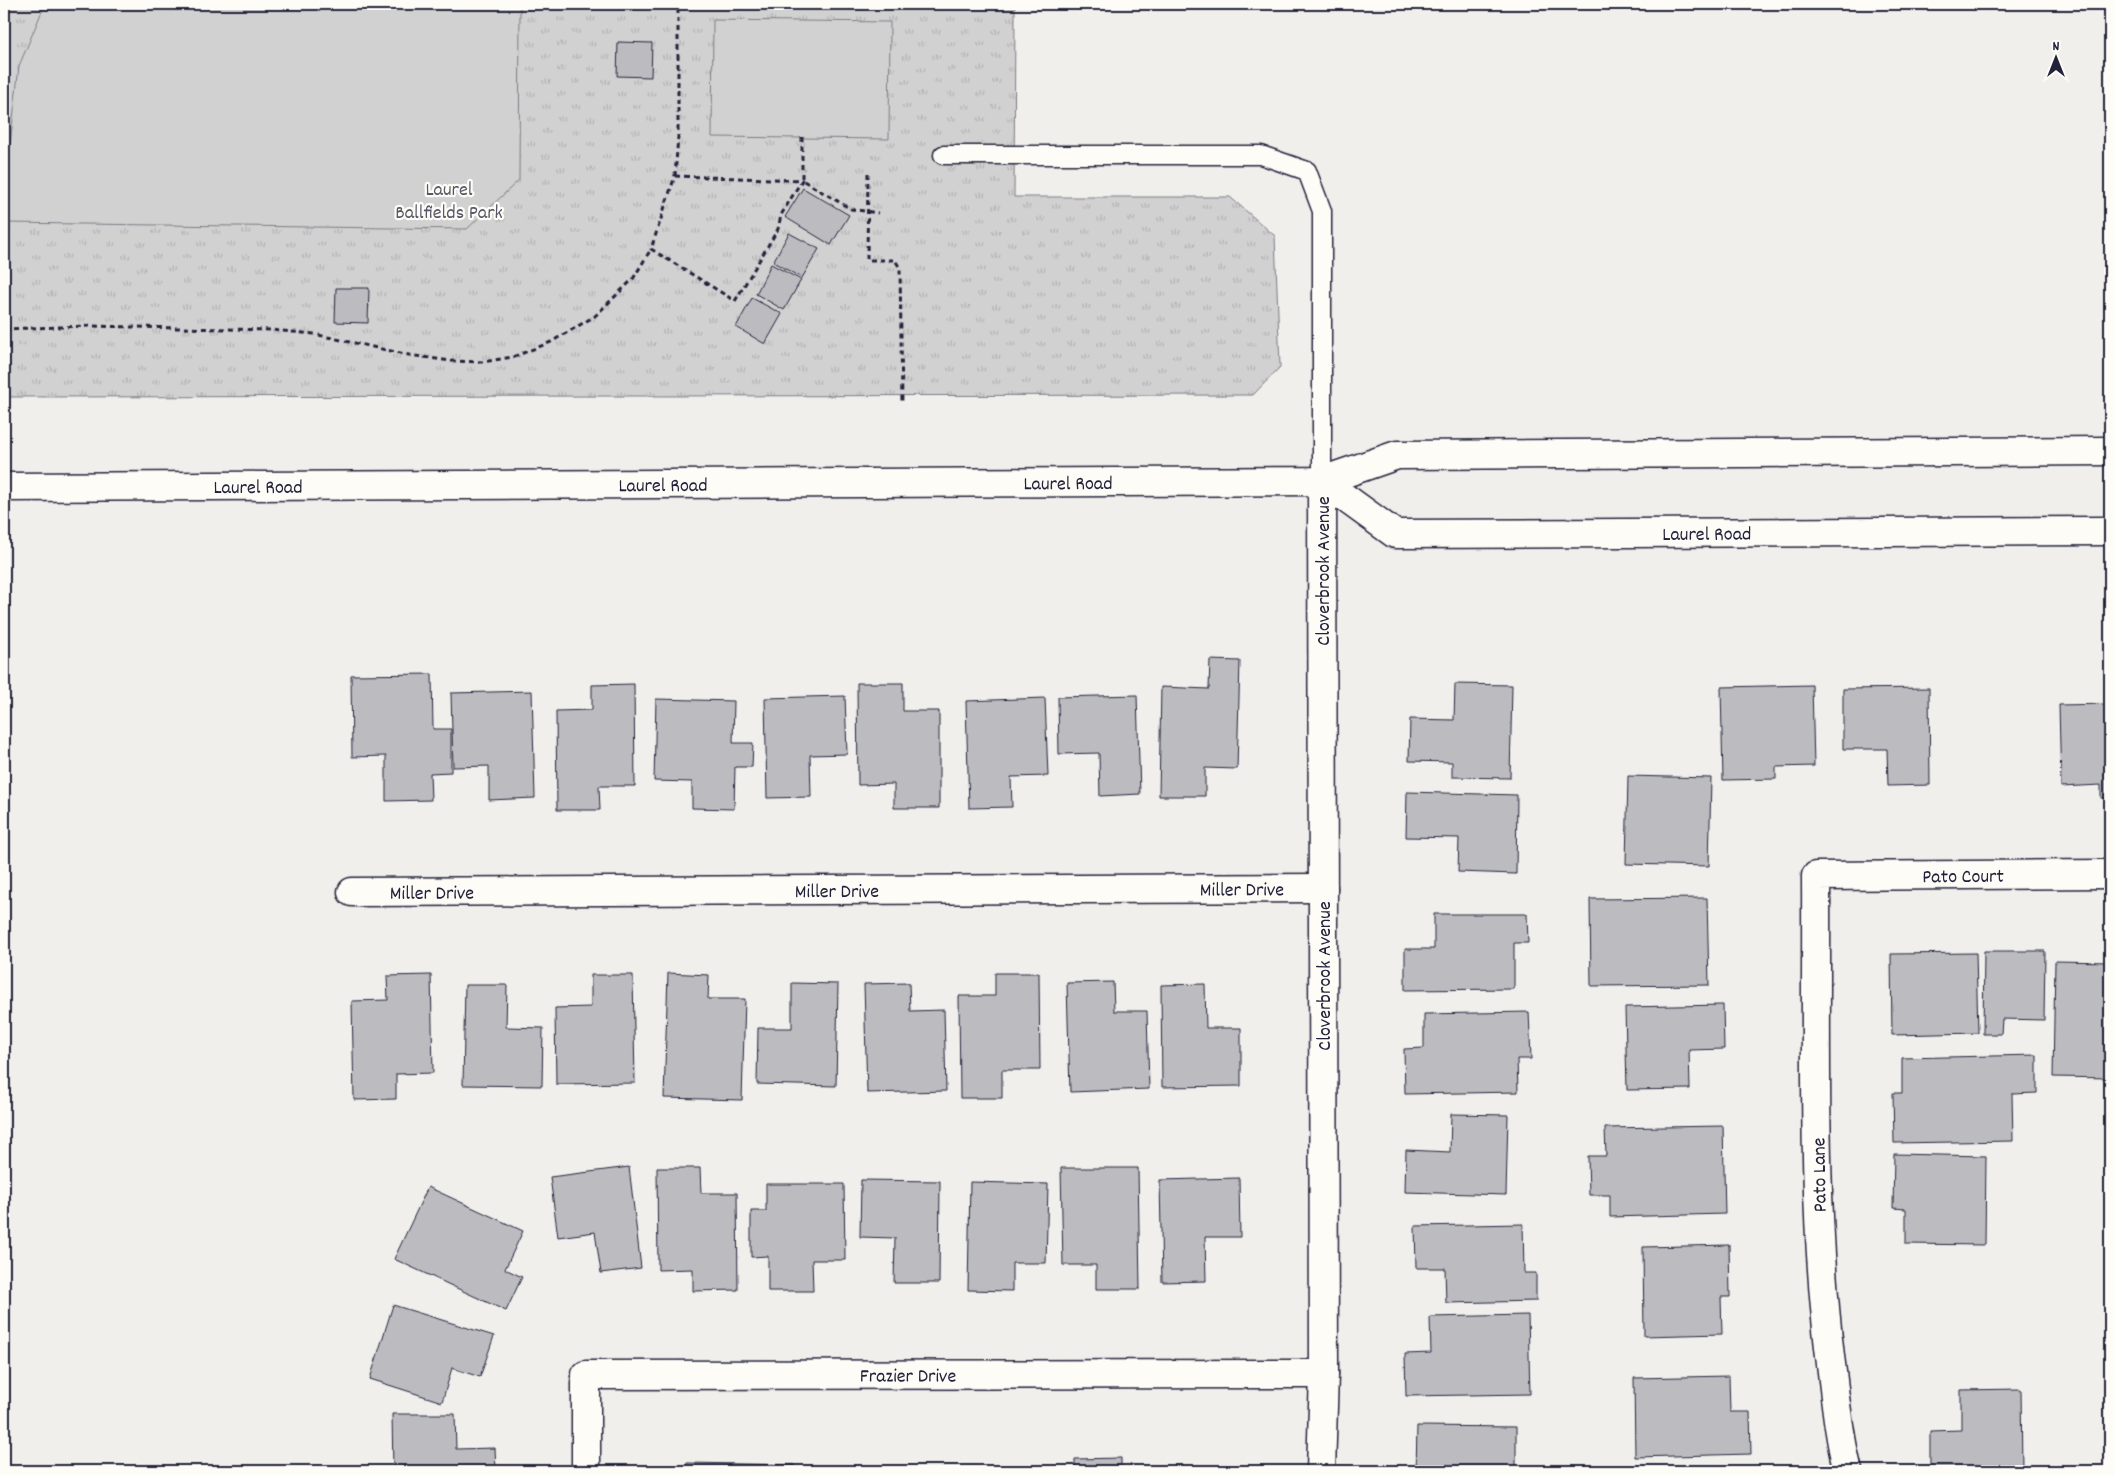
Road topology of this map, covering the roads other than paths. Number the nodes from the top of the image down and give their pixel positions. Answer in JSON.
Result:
{"nodes":[{"id":1,"x":943,"y":155,"type":"dead end"},
{"id":2,"x":2110,"y":452,"type":"edge"},
{"id":3,"x":1322,"y":481,"type":"junction"},
{"id":4,"x":4,"y":486,"type":"edge"},
{"id":5,"x":2110,"y":531,"type":"edge"},
{"id":6,"x":2110,"y":874,"type":"edge"},
{"id":7,"x":1816,"y":876,"type":"joint"},
{"id":8,"x":1323,"y":888,"type":"junction"},
{"id":9,"x":352,"y":892,"type":"dead end"},
{"id":10,"x":1324,"y":1374,"type":"junction"},
{"id":11,"x":586,"y":1471,"type":"edge"},
{"id":12,"x":1322,"y":1471,"type":"edge"},
{"id":13,"x":1848,"y":1471,"type":"edge"}],
"edges":[{"from":1,"to":3,"type":"lane"},
{"from":2,"to":3,"type":"street","name":"Laurel Road"},
{"from":3,"to":4,"type":"street","name":"Laurel Road"},
{"from":3,"to":5,"type":"street","name":"Laurel Road"},
{"from":3,"to":8,"type":"street","name":"Cloverbrook Avenue"},
{"from":6,"to":7,"type":"street","name":"Pato Court"},
{"from":7,"to":13,"type":"street","name":"Pato Lane"},
{"from":8,"to":9,"type":"street","name":"Miller Drive"},
{"from":8,"to":10,"type":"street","name":"Cloverbrook Avenue"},
{"from":10,"to":11,"type":"street","name":"Frazier Drive"},
{"from":10,"to":12,"type":"street","name":"Cloverbrook Avenue"}]}
